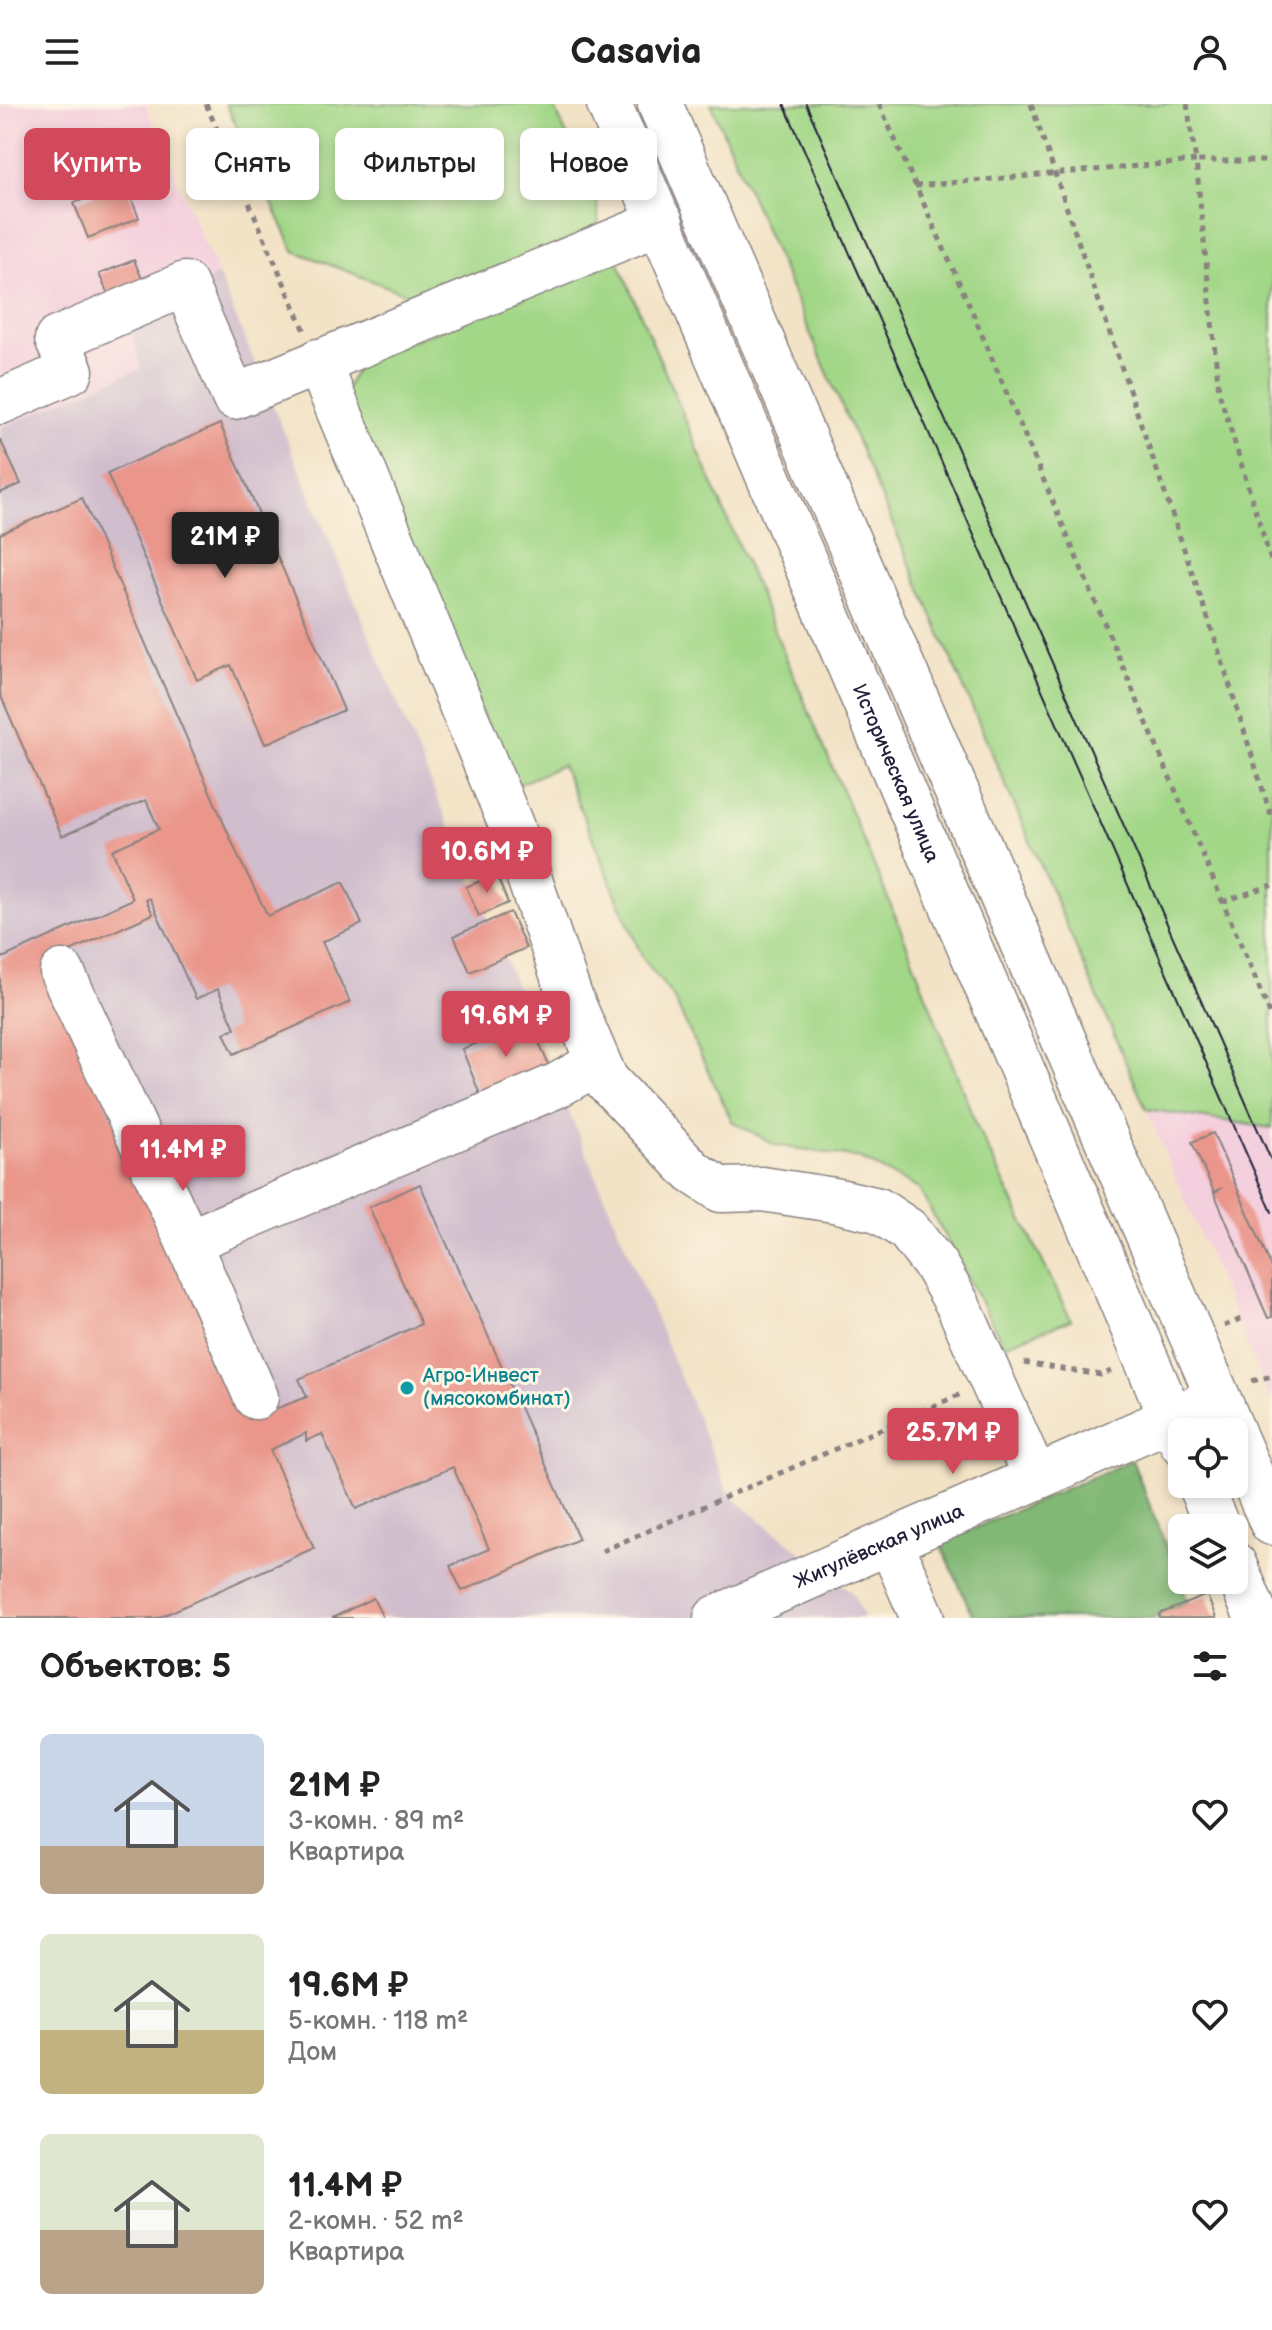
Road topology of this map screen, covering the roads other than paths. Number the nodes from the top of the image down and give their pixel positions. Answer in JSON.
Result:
{"nodes":[{"id":1,"x":609,"y":104,"type":"edge"},
{"id":2,"x":660,"y":104,"type":"edge"},
{"id":3,"x":661,"y":222,"type":"junction"},
{"id":4,"x":318,"y":361,"type":"junction"},
{"id":5,"x":0,"y":402,"type":"edge"},
{"id":6,"x":62,"y":972,"type":"dead end"},
{"id":7,"x":597,"y":1063,"type":"junction"},
{"id":8,"x":188,"y":1242,"type":"junction"},
{"id":9,"x":256,"y":1397,"type":"dead end"},
{"id":10,"x":1171,"y":1418,"type":"edge"},
{"id":11,"x":1226,"y":1418,"type":"edge"},
{"id":12,"x":1168,"y":1434,"type":"edge"},
{"id":13,"x":1248,"y":1468,"type":"edge"},
{"id":14,"x":1035,"y":1477,"type":"junction"},
{"id":15,"x":1272,"y":1523,"type":"edge"},
{"id":16,"x":890,"y":1542,"type":"junction"},
{"id":17,"x":1247,"y":1594,"type":"edge"},
{"id":18,"x":716,"y":1618,"type":"edge"},
{"id":19,"x":923,"y":1618,"type":"edge"},
{"id":20,"x":1257,"y":1618,"type":"edge"}],
"edges":[{"from":1,"to":3,"type":"main road","name":"Историческая улица"},
{"from":2,"to":11,"type":"main road"},
{"from":3,"to":4,"type":"main road"},
{"from":3,"to":10,"type":"main road","name":"Историческая улица"},
{"from":4,"to":5,"type":"main road"},
{"from":4,"to":7,"type":"main road"},
{"from":6,"to":8,"type":"main road"},
{"from":7,"to":8,"type":"main road"},
{"from":7,"to":14,"type":"main road"},
{"from":8,"to":9,"type":"main road"},
{"from":12,"to":14,"type":"main road","name":"Жигулёвская улица"},
{"from":13,"to":15,"type":"main road"},
{"from":14,"to":16,"type":"main road","name":"Жигулёвская улица"},
{"from":16,"to":18,"type":"main road","name":"Жигулёвская улица"},
{"from":16,"to":19,"type":"main road"},
{"from":17,"to":20,"type":"main road"}]}
